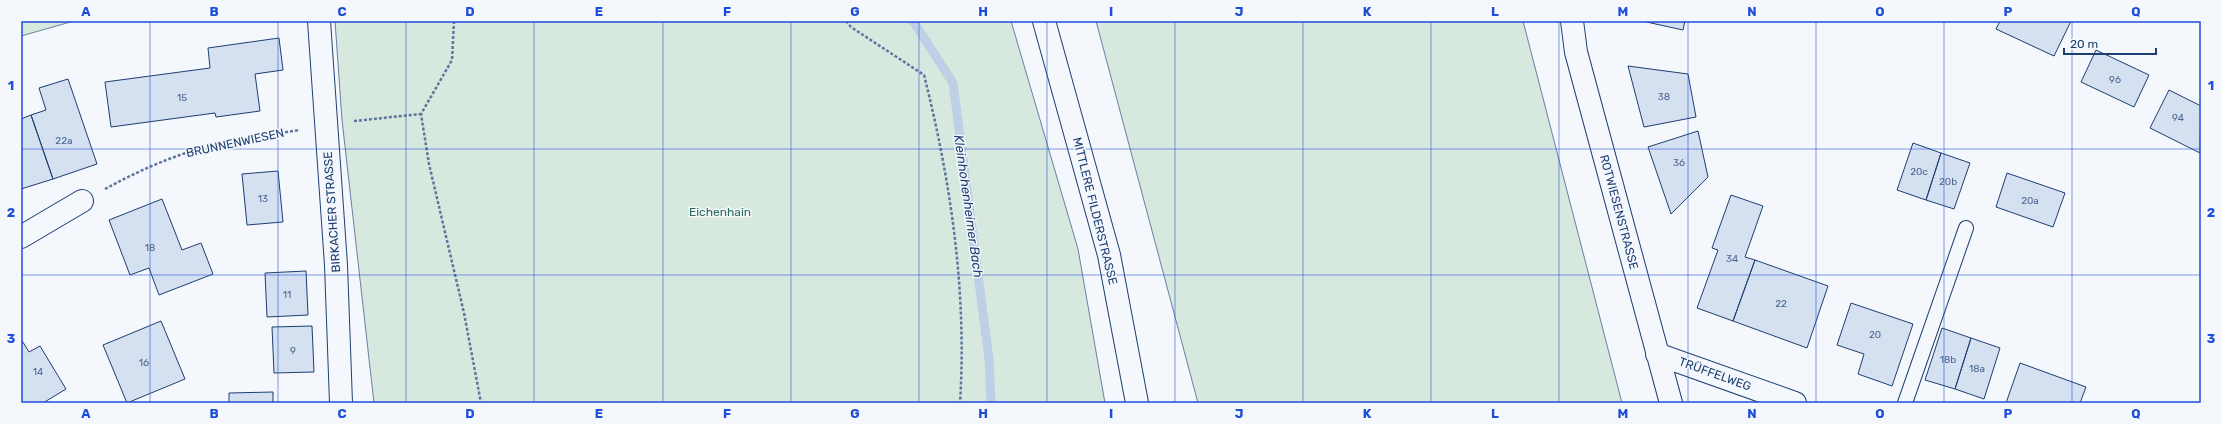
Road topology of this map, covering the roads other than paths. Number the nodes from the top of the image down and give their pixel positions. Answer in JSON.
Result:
{"nodes":[{"id":1,"x":319,"y":21,"type":"edge"},
{"id":2,"x":1044,"y":21,"type":"edge"},
{"id":3,"x":1572,"y":21,"type":"edge"},
{"id":4,"x":82,"y":201,"type":"road end"},
{"id":5,"x":1966,"y":228,"type":"dead end"},
{"id":6,"x":21,"y":237,"type":"edge"},
{"id":7,"x":1657,"y":354,"type":"junction"},
{"id":8,"x":341,"y":403,"type":"edge"},
{"id":9,"x":1137,"y":403,"type":"edge"},
{"id":10,"x":1671,"y":403,"type":"edge"},
{"id":11,"x":1795,"y":403,"type":"edge"},
{"id":12,"x":1905,"y":403,"type":"edge"}],
"edges":[{"from":1,"to":8,"type":"street","name":"BIRKACHER STRASSE"},
{"from":2,"to":9,"type":"street","name":"MITTLERE FILDERSTRASSE"},
{"from":3,"to":7,"type":"street","name":"ROTWIESENSTRASSE"},
{"from":4,"to":6,"type":"street"},
{"from":5,"to":12,"type":"lane"},
{"from":7,"to":10,"type":"street","name":"ROTWIESENSTRASSE"},
{"from":7,"to":11,"type":"street","name":"TRÜFFELWEG"}]}
